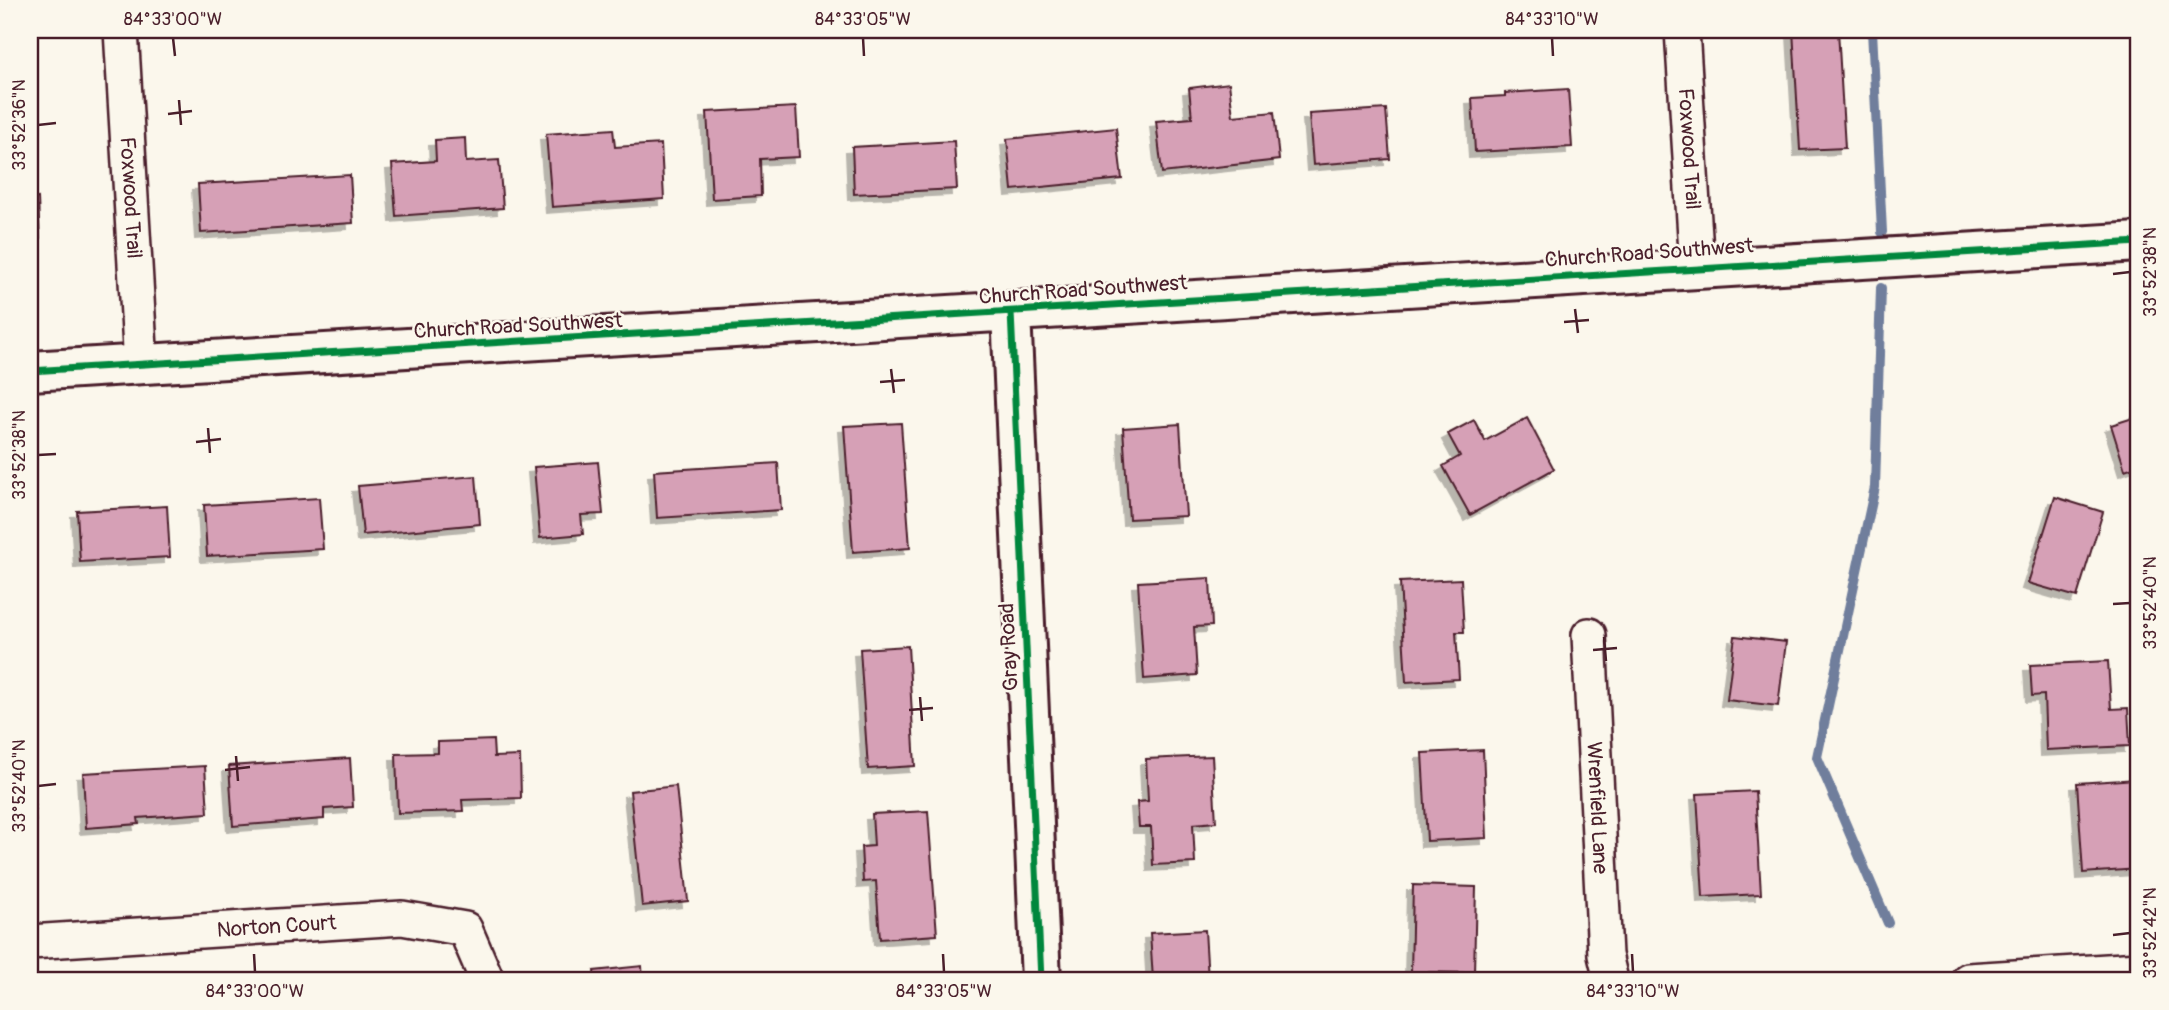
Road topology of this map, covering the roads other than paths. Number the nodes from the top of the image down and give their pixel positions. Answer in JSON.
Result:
{"nodes":[{"id":1,"x":121,"y":30,"type":"edge"},
{"id":2,"x":1682,"y":30,"type":"edge"},
{"id":3,"x":2139,"y":242,"type":"edge"},
{"id":4,"x":1696,"y":268,"type":"junction"},
{"id":5,"x":1011,"y":312,"type":"junction"},
{"id":6,"x":141,"y":365,"type":"junction"},
{"id":7,"x":30,"y":371,"type":"edge"},
{"id":8,"x":1589,"y":635,"type":"dead end"},
{"id":9,"x":30,"y":942,"type":"edge"},
{"id":10,"x":2139,"y":969,"type":"edge"},
{"id":11,"x":487,"y":980,"type":"edge"},
{"id":12,"x":1041,"y":980,"type":"edge"},
{"id":13,"x":1611,"y":980,"type":"edge"},
{"id":14,"x":1968,"y":980,"type":"edge"}],
"edges":[{"from":1,"to":6,"type":"street","name":"Foxwood Trail"},
{"from":2,"to":4,"type":"street","name":"Foxwood Trail"},
{"from":3,"to":4,"type":"street","name":"Church Road Southwest"},
{"from":4,"to":5,"type":"street","name":"Church Road Southwest"},
{"from":5,"to":6,"type":"street","name":"Church Road Southwest"},
{"from":5,"to":12,"type":"street","name":"Gray Road"},
{"from":6,"to":7,"type":"street","name":"Church Road Southwest"},
{"from":8,"to":13,"type":"street","name":"Wrenfield Lane"},
{"from":9,"to":11,"type":"street","name":"Norton Court"},
{"from":10,"to":14,"type":"street"}]}
